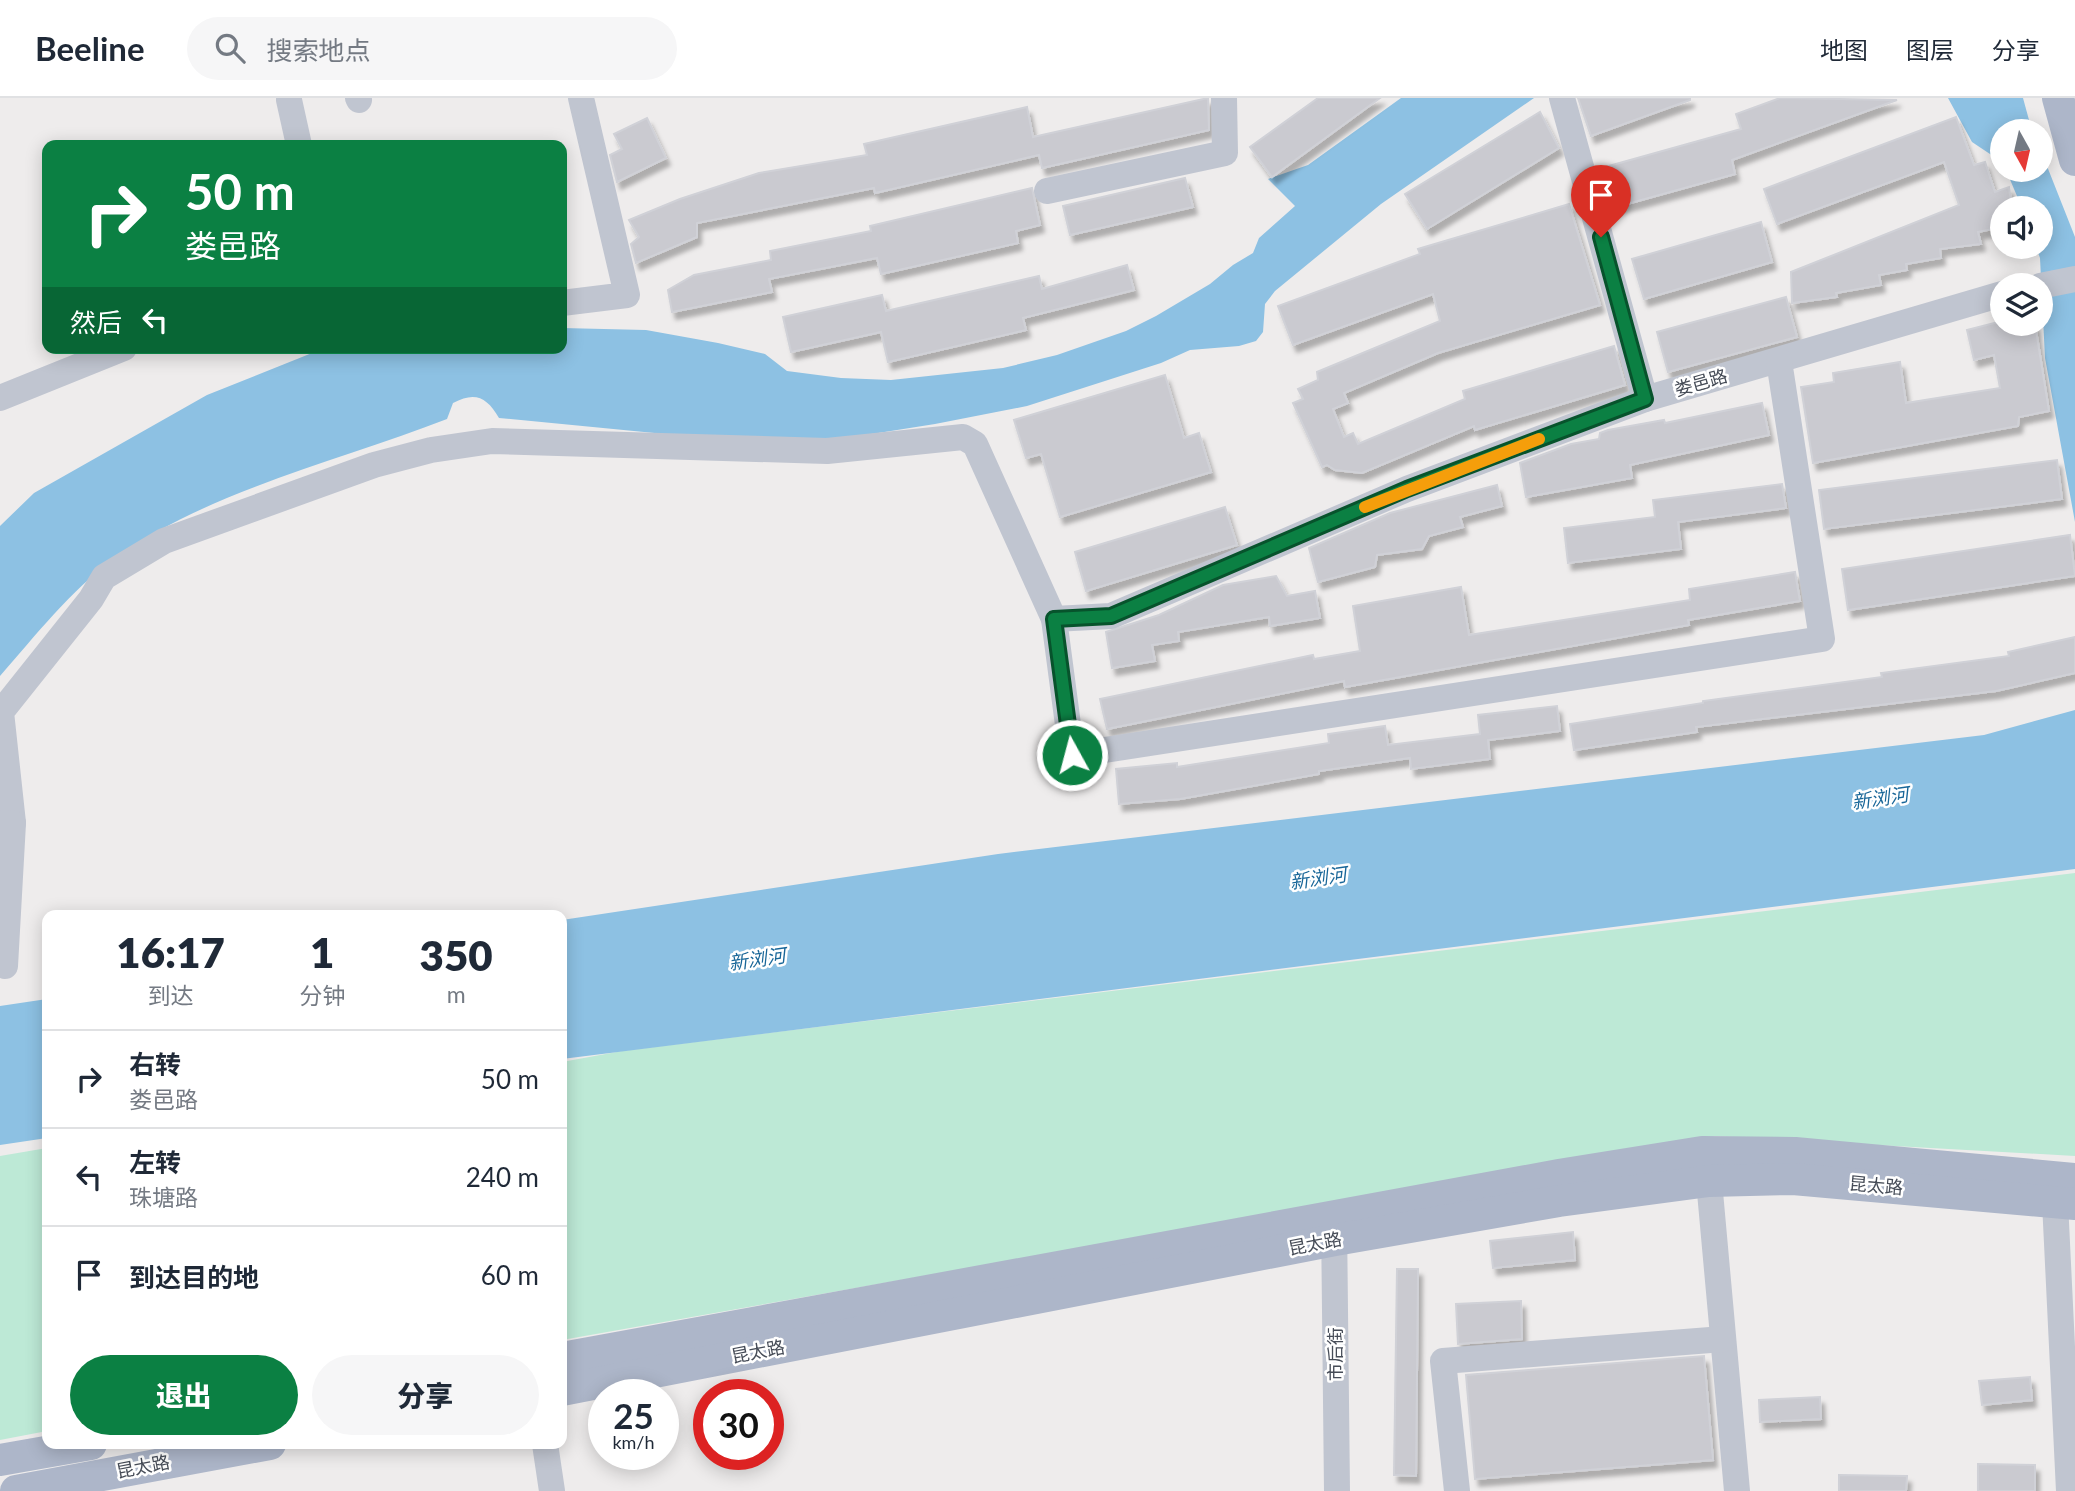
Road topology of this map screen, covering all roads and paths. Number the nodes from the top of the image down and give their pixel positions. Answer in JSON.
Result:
{"nodes":[{"id":1,"x":581,"y":98,"type":"edge"},
{"id":2,"x":1224,"y":98,"type":"edge"},
{"id":3,"x":2058,"y":98,"type":"edge"},
{"id":4,"x":289,"y":100,"type":"dead end"},
{"id":5,"x":1563,"y":100,"type":"edge"},
{"id":6,"x":298,"y":140,"type":"edge"},
{"id":7,"x":2075,"y":160,"type":"edge"},
{"id":8,"x":1047,"y":191,"type":"dead end"},
{"id":9,"x":2075,"y":279,"type":"edge"},
{"id":10,"x":2053,"y":283,"type":"edge"},
{"id":11,"x":1990,"y":298,"type":"edge"},
{"id":12,"x":567,"y":302,"type":"edge"},
{"id":13,"x":109,"y":354,"type":"edge"},
{"id":14,"x":1779,"y":361,"type":"junction"},
{"id":15,"x":0,"y":398,"type":"edge"},
{"id":16,"x":1645,"y":399,"type":"junction"},
{"id":17,"x":1054,"y":619,"type":"junction"},
{"id":18,"x":7,"y":823,"type":"edge"},
{"id":19,"x":5,"y":966,"type":"dead end"},
{"id":20,"x":1709,"y":1181,"type":"junction"},
{"id":21,"x":2068,"y":1195,"type":"edge"},
{"id":22,"x":1334,"y":1229,"type":"junction"},
{"id":23,"x":1723,"y":1339,"type":"junction"},
{"id":24,"x":567,"y":1357,"type":"edge"},
{"id":25,"x":567,"y":1389,"type":"edge"},
{"id":26,"x":63,"y":1449,"type":"edge"},
{"id":27,"x":243,"y":1449,"type":"edge"},
{"id":28,"x":546,"y":1449,"type":"edge"},
{"id":29,"x":0,"y":1460,"type":"edge"},
{"id":30,"x":16,"y":1491,"type":"edge"},
{"id":31,"x":552,"y":1491,"type":"edge"},
{"id":32,"x":1337,"y":1491,"type":"edge"},
{"id":33,"x":1457,"y":1491,"type":"edge"},
{"id":34,"x":1737,"y":1491,"type":"edge"},
{"id":35,"x":2069,"y":1491,"type":"edge"}],
"edges":[{"from":1,"to":12,"type":"street"},
{"from":2,"to":8,"type":"street"},
{"from":3,"to":7,"type":"main road"},
{"from":4,"to":6,"type":"street"},
{"from":5,"to":16,"type":"street"},
{"from":9,"to":10,"type":"street"},
{"from":11,"to":14,"type":"street","name":"娄邑路"},
{"from":13,"to":15,"type":"street"},
{"from":14,"to":16,"type":"street","name":"娄邑路"},
{"from":14,"to":17,"type":"street"},
{"from":16,"to":17,"type":"street","name":"娄邑路"},
{"from":17,"to":18,"type":"street"},
{"from":18,"to":19,"type":"street"},
{"from":20,"to":21,"type":"main road","name":"昆太路"},
{"from":20,"to":22,"type":"main road","name":"昆太路"},
{"from":20,"to":23,"type":"street"},
{"from":21,"to":22,"type":"main road","name":"昆太路"},
{"from":21,"to":35,"type":"street"},
{"from":22,"to":24,"type":"main road","name":"昆太路"},
{"from":22,"to":25,"type":"main road","name":"昆太路"},
{"from":22,"to":32,"type":"street","name":"市后街"},
{"from":23,"to":33,"type":"street"},
{"from":23,"to":34,"type":"street"},
{"from":26,"to":29,"type":"main road"},
{"from":27,"to":30,"type":"main road","name":"昆太路"},
{"from":28,"to":31,"type":"street"}]}
